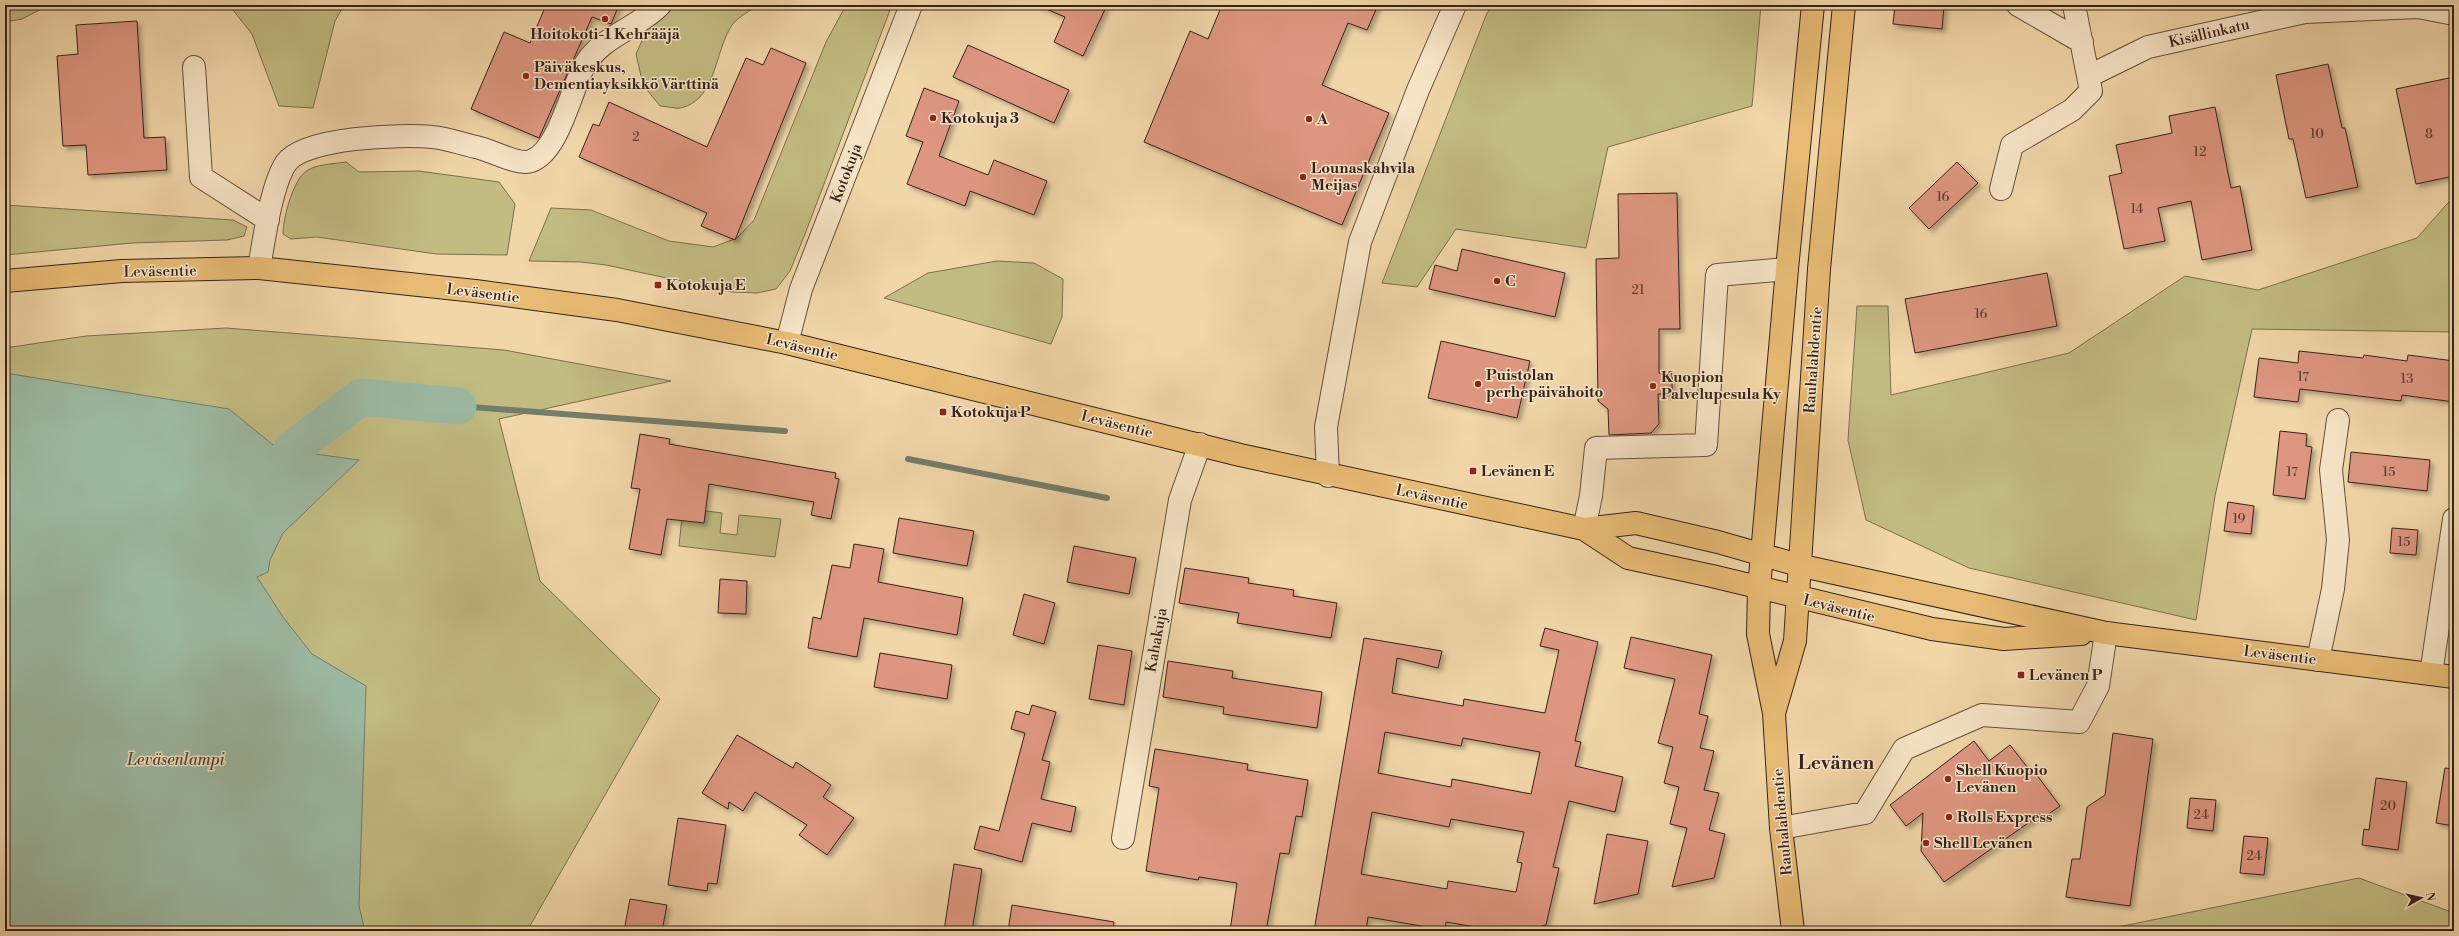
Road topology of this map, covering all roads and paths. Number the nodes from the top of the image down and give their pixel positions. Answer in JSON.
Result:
{"nodes":[{"id":1,"x":660,"y":5,"type":"edge"},
{"id":2,"x":911,"y":5,"type":"edge"},
{"id":3,"x":1455,"y":5,"type":"edge"},
{"id":4,"x":1813,"y":5,"type":"edge"},
{"id":5,"x":1844,"y":5,"type":"edge"},
{"id":6,"x":2018,"y":5,"type":"edge"},
{"id":7,"x":2074,"y":5,"type":"edge"},
{"id":8,"x":2454,"y":14,"type":"edge"},
{"id":9,"x":2082,"y":42,"type":"junction"},
{"id":10,"x":194,"y":66,"type":"dead end"},
{"id":11,"x":2089,"y":76,"type":"junction"},
{"id":12,"x":2001,"y":189,"type":"dead end"},
{"id":13,"x":268,"y":220,"type":"junction"},
{"id":14,"x":259,"y":268,"type":"junction"},
{"id":15,"x":1787,"y":269,"type":"junction"},
{"id":16,"x":5,"y":280,"type":"edge"},
{"id":17,"x":787,"y":343,"type":"junction"},
{"id":18,"x":2338,"y":420,"type":"dead end"},
{"id":19,"x":1200,"y":444,"type":"junction"},
{"id":20,"x":1328,"y":476,"type":"junction"},
{"id":21,"x":2454,"y":519,"type":"edge"},
{"id":22,"x":1584,"y":529,"type":"junction"},
{"id":23,"x":1761,"y":554,"type":"junction"},
{"id":24,"x":1798,"y":565,"type":"junction"},
{"id":25,"x":1759,"y":588,"type":"junction"},
{"id":26,"x":1796,"y":598,"type":"junction"},
{"id":27,"x":2106,"y":633,"type":"junction"},
{"id":28,"x":2318,"y":660,"type":"junction"},
{"id":29,"x":2431,"y":674,"type":"junction"},
{"id":30,"x":2454,"y":677,"type":"edge"},
{"id":31,"x":1774,"y":713,"type":"junction"},
{"id":32,"x":1781,"y":828,"type":"junction"},
{"id":33,"x":1123,"y":838,"type":"dead end"},
{"id":34,"x":1793,"y":931,"type":"edge"}],
"edges":[{"from":1,"to":13,"type":"street"},
{"from":2,"to":17,"type":"street","name":"Kotokuja"},
{"from":3,"to":20,"type":"street"},
{"from":4,"to":15,"type":"main road","name":"Rauhalahdentie"},
{"from":5,"to":24,"type":"main road","name":"Rauhalahdentie"},
{"from":6,"to":9,"type":"street"},
{"from":7,"to":9,"type":"street"},
{"from":8,"to":11,"type":"street","name":"Kisällinkatu"},
{"from":9,"to":11,"type":"street"},
{"from":10,"to":13,"type":"street"},
{"from":11,"to":12,"type":"street"},
{"from":13,"to":14,"type":"street"},
{"from":14,"to":16,"type":"main road","name":"Leväsentie"},
{"from":14,"to":17,"type":"main road","name":"Leväsentie"},
{"from":15,"to":22,"type":"street"},
{"from":15,"to":23,"type":"main road","name":"Rauhalahdentie"},
{"from":17,"to":19,"type":"main road","name":"Leväsentie"},
{"from":18,"to":28,"type":"street"},
{"from":19,"to":20,"type":"main road","name":"Leväsentie"},
{"from":19,"to":33,"type":"street","name":"Kahakuja"},
{"from":20,"to":22,"type":"main road","name":"Leväsentie"},
{"from":21,"to":29,"type":"street"},
{"from":22,"to":23,"type":"main road","name":"Leväsentie"},
{"from":22,"to":25,"type":"main road","name":"Leväsentie"},
{"from":23,"to":24,"type":"main road","name":"Leväsentie"},
{"from":23,"to":25,"type":"main road","name":"Rauhalahdentie"},
{"from":24,"to":26,"type":"main road","name":"Rauhalahdentie"},
{"from":24,"to":27,"type":"main road","name":"Leväsentie"},
{"from":25,"to":26,"type":"main road","name":"Leväsentie"},
{"from":25,"to":31,"type":"main road","name":"Rauhalahdentie"},
{"from":26,"to":27,"type":"main road","name":"Leväsentie"},
{"from":26,"to":31,"type":"main road","name":"Rauhalahdentie"},
{"from":27,"to":28,"type":"main road","name":"Leväsentie"},
{"from":27,"to":32,"type":"street"},
{"from":28,"to":29,"type":"main road","name":"Leväsentie"},
{"from":29,"to":30,"type":"main road","name":"Leväsentie"},
{"from":31,"to":32,"type":"main road","name":"Rauhalahdentie"},
{"from":32,"to":34,"type":"main road","name":"Rauhalahdentie"}]}
